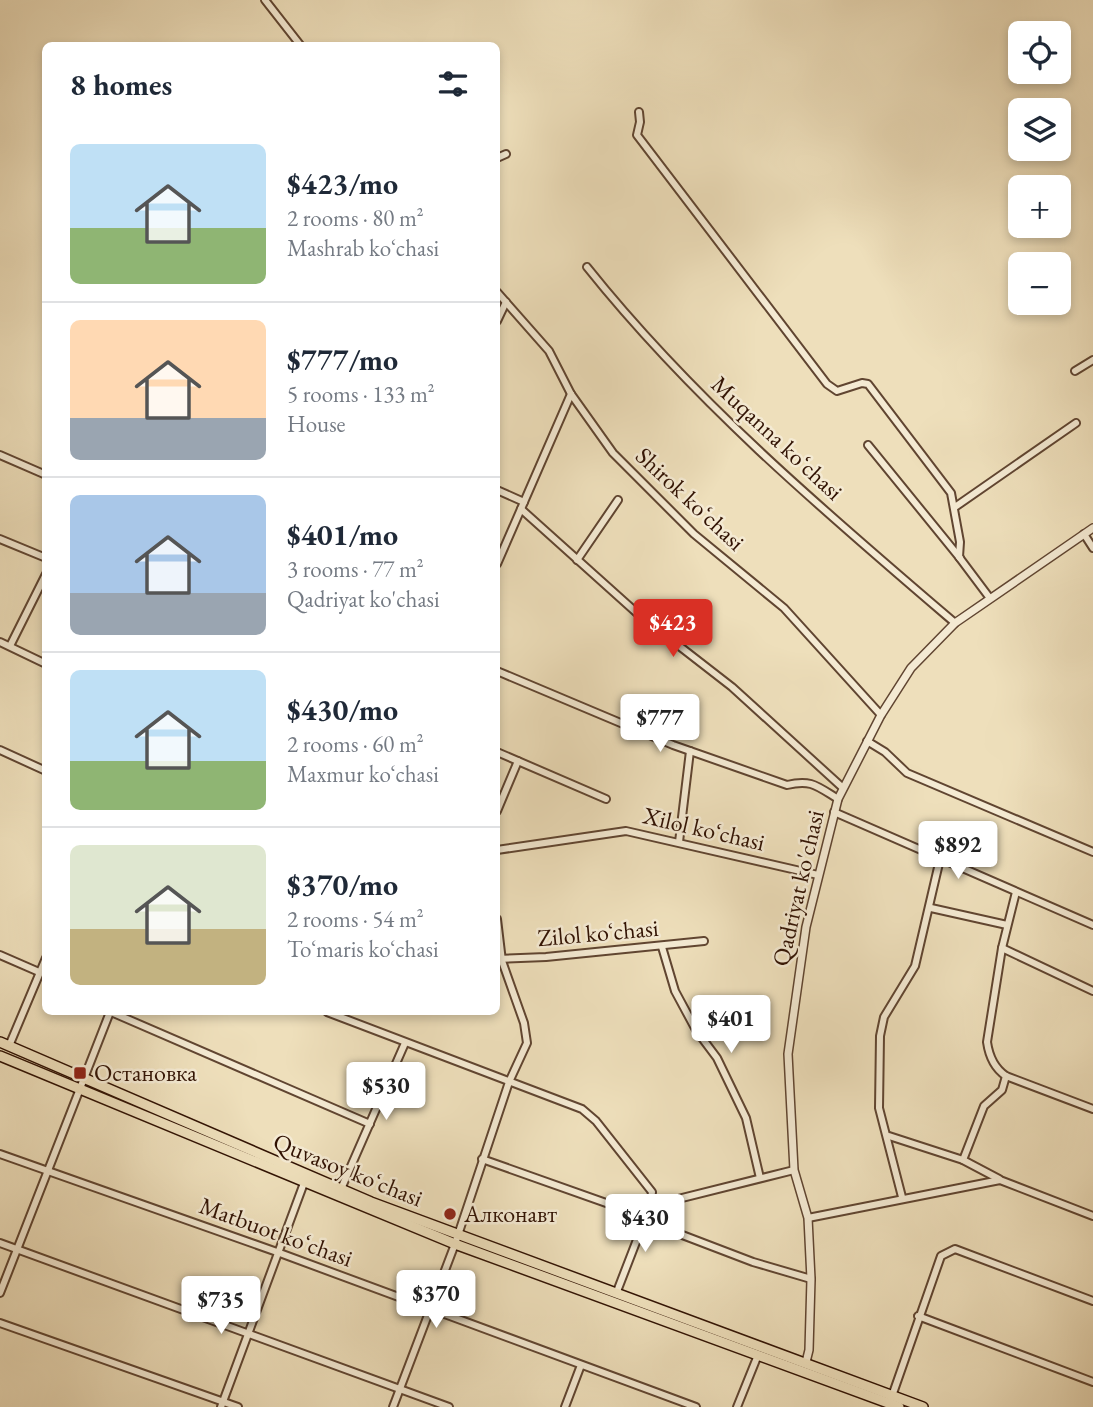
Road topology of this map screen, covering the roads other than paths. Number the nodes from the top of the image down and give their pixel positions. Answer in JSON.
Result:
{"nodes":[{"id":1,"x":265,"y":0,"type":"edge"},
{"id":2,"x":298,"y":42,"type":"edge"},
{"id":3,"x":639,"y":112,"type":"dead end"},
{"id":4,"x":506,"y":154,"type":"dead end"},
{"id":5,"x":500,"y":157,"type":"edge"},
{"id":6,"x":587,"y":267,"type":"dead end"},
{"id":7,"x":500,"y":295,"type":"edge"},
{"id":8,"x":506,"y":302,"type":"junction"},
{"id":9,"x":500,"y":315,"type":"edge"},
{"id":10,"x":1093,"y":360,"type":"edge"},
{"id":11,"x":1075,"y":371,"type":"dead end"},
{"id":12,"x":571,"y":394,"type":"junction"},
{"id":13,"x":1076,"y":423,"type":"dead end"},
{"id":14,"x":867,"y":445,"type":"dead end"},
{"id":15,"x":0,"y":456,"type":"edge"},
{"id":16,"x":42,"y":473,"type":"edge"},
{"id":17,"x":500,"y":492,"type":"edge"},
{"id":18,"x":618,"y":500,"type":"dead end"},
{"id":19,"x":523,"y":505,"type":"junction"},
{"id":20,"x":955,"y":507,"type":"junction"},
{"id":21,"x":1093,"y":528,"type":"edge"},
{"id":22,"x":1084,"y":534,"type":"junction"},
{"id":23,"x":0,"y":539,"type":"edge"},
{"id":24,"x":1093,"y":548,"type":"edge"},
{"id":25,"x":42,"y":556,"type":"edge"},
{"id":26,"x":500,"y":557,"type":"edge"},
{"id":27,"x":577,"y":560,"type":"junction"},
{"id":28,"x":961,"y":560,"type":"junction"},
{"id":29,"x":42,"y":582,"type":"edge"},
{"id":30,"x":989,"y":597,"type":"junction"},
{"id":31,"x":955,"y":623,"type":"junction"},
{"id":32,"x":0,"y":642,"type":"edge"},
{"id":33,"x":10,"y":646,"type":"junction"},
{"id":34,"x":42,"y":662,"type":"edge"},
{"id":35,"x":500,"y":672,"type":"edge"},
{"id":36,"x":881,"y":715,"type":"junction"},
{"id":37,"x":867,"y":741,"type":"junction"},
{"id":38,"x":0,"y":750,"type":"edge"},
{"id":39,"x":690,"y":751,"type":"junction"},
{"id":40,"x":500,"y":753,"type":"edge"},
{"id":41,"x":518,"y":761,"type":"junction"},
{"id":42,"x":42,"y":769,"type":"edge"},
{"id":43,"x":843,"y":788,"type":"junction"},
{"id":44,"x":606,"y":799,"type":"dead end"},
{"id":45,"x":838,"y":799,"type":"junction"},
{"id":46,"x":500,"y":804,"type":"edge"},
{"id":47,"x":834,"y":812,"type":"junction"},
{"id":48,"x":679,"y":842,"type":"junction"},
{"id":49,"x":500,"y":850,"type":"edge"},
{"id":50,"x":1093,"y":852,"type":"edge"},
{"id":51,"x":940,"y":859,"type":"junction"},
{"id":52,"x":818,"y":875,"type":"junction"},
{"id":53,"x":1016,"y":892,"type":"junction"},
{"id":54,"x":931,"y":908,"type":"junction"},
{"id":55,"x":1007,"y":925,"type":"junction"},
{"id":56,"x":1093,"y":925,"type":"edge"},
{"id":57,"x":704,"y":941,"type":"dead end"},
{"id":58,"x":662,"y":947,"type":"junction"},
{"id":59,"x":1002,"y":948,"type":"junction"},
{"id":60,"x":0,"y":955,"type":"edge"},
{"id":61,"x":500,"y":960,"type":"edge"},
{"id":62,"x":500,"y":963,"type":"edge"},
{"id":63,"x":42,"y":966,"type":"edge"},
{"id":64,"x":39,"y":972,"type":"junction"},
{"id":65,"x":1093,"y":991,"type":"edge"},
{"id":66,"x":110,"y":1015,"type":"edge"},
{"id":67,"x":118,"y":1015,"type":"edge"},
{"id":68,"x":334,"y":1015,"type":"edge"},
{"id":69,"x":4,"y":1044,"type":"edge"},
{"id":70,"x":405,"y":1044,"type":"junction"},
{"id":71,"x":0,"y":1056,"type":"edge"},
{"id":72,"x":1006,"y":1076,"type":"junction"},
{"id":73,"x":82,"y":1077,"type":"junction"},
{"id":74,"x":509,"y":1082,"type":"junction"},
{"id":75,"x":78,"y":1090,"type":"junction"},
{"id":76,"x":1093,"y":1109,"type":"edge"},
{"id":77,"x":370,"y":1124,"type":"junction"},
{"id":78,"x":889,"y":1136,"type":"junction"},
{"id":79,"x":0,"y":1154,"type":"edge"},
{"id":80,"x":482,"y":1159,"type":"junction"},
{"id":81,"x":962,"y":1160,"type":"junction"},
{"id":82,"x":794,"y":1170,"type":"junction"},
{"id":83,"x":48,"y":1171,"type":"junction"},
{"id":84,"x":760,"y":1178,"type":"junction"},
{"id":85,"x":1000,"y":1180,"type":"junction"},
{"id":86,"x":304,"y":1183,"type":"junction"},
{"id":87,"x":344,"y":1191,"type":"junction"},
{"id":88,"x":902,"y":1197,"type":"junction"},
{"id":89,"x":650,"y":1206,"type":"junction"},
{"id":90,"x":1093,"y":1216,"type":"edge"},
{"id":91,"x":808,"y":1218,"type":"junction"},
{"id":92,"x":643,"y":1220,"type":"junction"},
{"id":93,"x":456,"y":1239,"type":"junction"},
{"id":94,"x":0,"y":1243,"type":"edge"},
{"id":95,"x":17,"y":1248,"type":"junction"},
{"id":96,"x":277,"y":1252,"type":"junction"},
{"id":97,"x":811,"y":1279,"type":"junction"},
{"id":98,"x":0,"y":1293,"type":"edge"},
{"id":99,"x":613,"y":1293,"type":"junction"},
{"id":100,"x":1093,"y":1301,"type":"edge"},
{"id":101,"x":429,"y":1309,"type":"junction"},
{"id":102,"x":918,"y":1316,"type":"junction"},
{"id":103,"x":0,"y":1323,"type":"edge"},
{"id":104,"x":247,"y":1332,"type":"junction"},
{"id":105,"x":758,"y":1355,"type":"junction"},
{"id":106,"x":806,"y":1362,"type":"junction"},
{"id":107,"x":581,"y":1365,"type":"junction"},
{"id":108,"x":1093,"y":1382,"type":"edge"},
{"id":109,"x":400,"y":1388,"type":"junction"},
{"id":110,"x":892,"y":1403,"type":"edge"},
{"id":111,"x":222,"y":1404,"type":"edge"},
{"id":112,"x":238,"y":1407,"type":"edge"},
{"id":113,"x":393,"y":1407,"type":"edge"},
{"id":114,"x":449,"y":1407,"type":"edge"},
{"id":115,"x":565,"y":1407,"type":"edge"},
{"id":116,"x":696,"y":1407,"type":"edge"},
{"id":117,"x":737,"y":1407,"type":"edge"},
{"id":118,"x":923,"y":1407,"type":"edge"}],
"edges":[{"from":1,"to":2,"type":"street"},
{"from":3,"to":20,"type":"street"},
{"from":4,"to":5,"type":"street"},
{"from":6,"to":31,"type":"street","name":"Muqanna koʻchasi"},
{"from":7,"to":8,"type":"street","name":"Shirok koʻchasi"},
{"from":8,"to":9,"type":"street"},
{"from":8,"to":12,"type":"street","name":"Shirok koʻchasi"},
{"from":10,"to":11,"type":"street"},
{"from":12,"to":19,"type":"street"},
{"from":12,"to":36,"type":"street","name":"Shirok koʻchasi"},
{"from":13,"to":20,"type":"street"},
{"from":14,"to":28,"type":"street"},
{"from":15,"to":16,"type":"street"},
{"from":17,"to":19,"type":"street"},
{"from":18,"to":27,"type":"street"},
{"from":19,"to":26,"type":"street"},
{"from":19,"to":27,"type":"street"},
{"from":20,"to":28,"type":"street"},
{"from":21,"to":22,"type":"street","name":"Qadriyat ko'chasi"},
{"from":22,"to":24,"type":"street"},
{"from":22,"to":30,"type":"street","name":"Qadriyat ko'chasi"},
{"from":23,"to":25,"type":"street"},
{"from":27,"to":43,"type":"street"},
{"from":28,"to":30,"type":"street"},
{"from":29,"to":33,"type":"street"},
{"from":30,"to":31,"type":"street","name":"Qadriyat ko'chasi"},
{"from":31,"to":36,"type":"street","name":"Qadriyat ko'chasi"},
{"from":32,"to":33,"type":"street"},
{"from":33,"to":34,"type":"street"},
{"from":35,"to":39,"type":"street"},
{"from":36,"to":37,"type":"street","name":"Qadriyat ko'chasi"},
{"from":37,"to":43,"type":"street","name":"Qadriyat ko'chasi"},
{"from":37,"to":50,"type":"street"},
{"from":38,"to":42,"type":"street"},
{"from":39,"to":45,"type":"street"},
{"from":39,"to":48,"type":"street"},
{"from":40,"to":41,"type":"street"},
{"from":41,"to":44,"type":"street"},
{"from":41,"to":46,"type":"street"},
{"from":43,"to":45,"type":"street","name":"Qadriyat ko'chasi"},
{"from":45,"to":47,"type":"street","name":"Qadriyat ko'chasi"},
{"from":47,"to":51,"type":"street"},
{"from":47,"to":52,"type":"street","name":"Qadriyat ko'chasi"},
{"from":48,"to":49,"type":"street","name":"Xilol koʻchasi"},
{"from":48,"to":52,"type":"street","name":"Xilol koʻchasi"},
{"from":51,"to":53,"type":"street"},
{"from":51,"to":54,"type":"street"},
{"from":52,"to":82,"type":"street","name":"Qadriyat ko'chasi"},
{"from":53,"to":55,"type":"street"},
{"from":53,"to":56,"type":"street"},
{"from":54,"to":55,"type":"street"},
{"from":54,"to":78,"type":"street"},
{"from":55,"to":59,"type":"street"},
{"from":57,"to":58,"type":"street","name":"Zilol koʻchasi"},
{"from":58,"to":61,"type":"street","name":"Zilol koʻchasi"},
{"from":58,"to":84,"type":"street"},
{"from":59,"to":65,"type":"street"},
{"from":59,"to":72,"type":"street"},
{"from":60,"to":64,"type":"street"},
{"from":62,"to":74,"type":"street"},
{"from":63,"to":64,"type":"street"},
{"from":64,"to":69,"type":"street"},
{"from":66,"to":73,"type":"street"},
{"from":67,"to":77,"type":"street"},
{"from":68,"to":70,"type":"street"},
{"from":69,"to":73,"type":"main road","name":"Quvasoy koʻchasi"},
{"from":70,"to":74,"type":"street"},
{"from":70,"to":77,"type":"street"},
{"from":71,"to":75,"type":"main road","name":"Quvasoy koʻchasi"},
{"from":72,"to":76,"type":"street"},
{"from":72,"to":81,"type":"street"},
{"from":73,"to":75,"type":"street"},
{"from":73,"to":87,"type":"main road","name":"Quvasoy koʻchasi"},
{"from":74,"to":80,"type":"street"},
{"from":74,"to":89,"type":"street"},
{"from":75,"to":83,"type":"street"},
{"from":75,"to":86,"type":"main road","name":"Quvasoy koʻchasi"},
{"from":77,"to":87,"type":"street"},
{"from":78,"to":81,"type":"street"},
{"from":78,"to":88,"type":"street"},
{"from":79,"to":83,"type":"street","name":"Matbuot koʻchasi"},
{"from":80,"to":92,"type":"street"},
{"from":80,"to":93,"type":"street"},
{"from":81,"to":85,"type":"street"},
{"from":82,"to":84,"type":"street"},
{"from":82,"to":91,"type":"street","name":"Qadriyat ko'chasi"},
{"from":83,"to":95,"type":"street"},
{"from":83,"to":96,"type":"street","name":"Matbuot koʻchasi"},
{"from":84,"to":89,"type":"street"},
{"from":85,"to":88,"type":"street"},
{"from":85,"to":90,"type":"street"},
{"from":86,"to":93,"type":"main road","name":"Quvasoy koʻchasi"},
{"from":86,"to":96,"type":"street"},
{"from":87,"to":93,"type":"main road","name":"Quvasoy koʻchasi"},
{"from":88,"to":91,"type":"street"},
{"from":89,"to":92,"type":"street"},
{"from":91,"to":97,"type":"street","name":"Qadriyat ko'chasi"},
{"from":92,"to":97,"type":"street"},
{"from":92,"to":99,"type":"street"},
{"from":93,"to":99,"type":"main road","name":"Quvasoy koʻchasi"},
{"from":93,"to":101,"type":"street"},
{"from":93,"to":105,"type":"main road","name":"Quvasoy koʻchasi"},
{"from":94,"to":95,"type":"street"},
{"from":95,"to":98,"type":"street"},
{"from":95,"to":104,"type":"street"},
{"from":96,"to":101,"type":"street","name":"Matbuot koʻchasi"},
{"from":96,"to":104,"type":"street"},
{"from":97,"to":106,"type":"street","name":"Qadriyat ko'chasi"},
{"from":99,"to":106,"type":"main road","name":"Quvasoy koʻchasi"},
{"from":100,"to":102,"type":"street"},
{"from":101,"to":107,"type":"street","name":"Matbuot koʻchasi"},
{"from":101,"to":109,"type":"street"},
{"from":102,"to":108,"type":"street"},
{"from":102,"to":110,"type":"street"},
{"from":103,"to":111,"type":"street"},
{"from":104,"to":109,"type":"street"},
{"from":104,"to":111,"type":"street"},
{"from":105,"to":110,"type":"main road","name":"Quvasoy koʻchasi"},
{"from":105,"to":117,"type":"street"},
{"from":106,"to":110,"type":"main road","name":"Quvasoy koʻchasi"},
{"from":107,"to":115,"type":"street"},
{"from":107,"to":116,"type":"street","name":"Matbuot koʻchasi"},
{"from":109,"to":113,"type":"street"},
{"from":109,"to":114,"type":"street"},
{"from":110,"to":118,"type":"main road","name":"Quvasoy koʻchasi"},
{"from":111,"to":112,"type":"street"}]}
